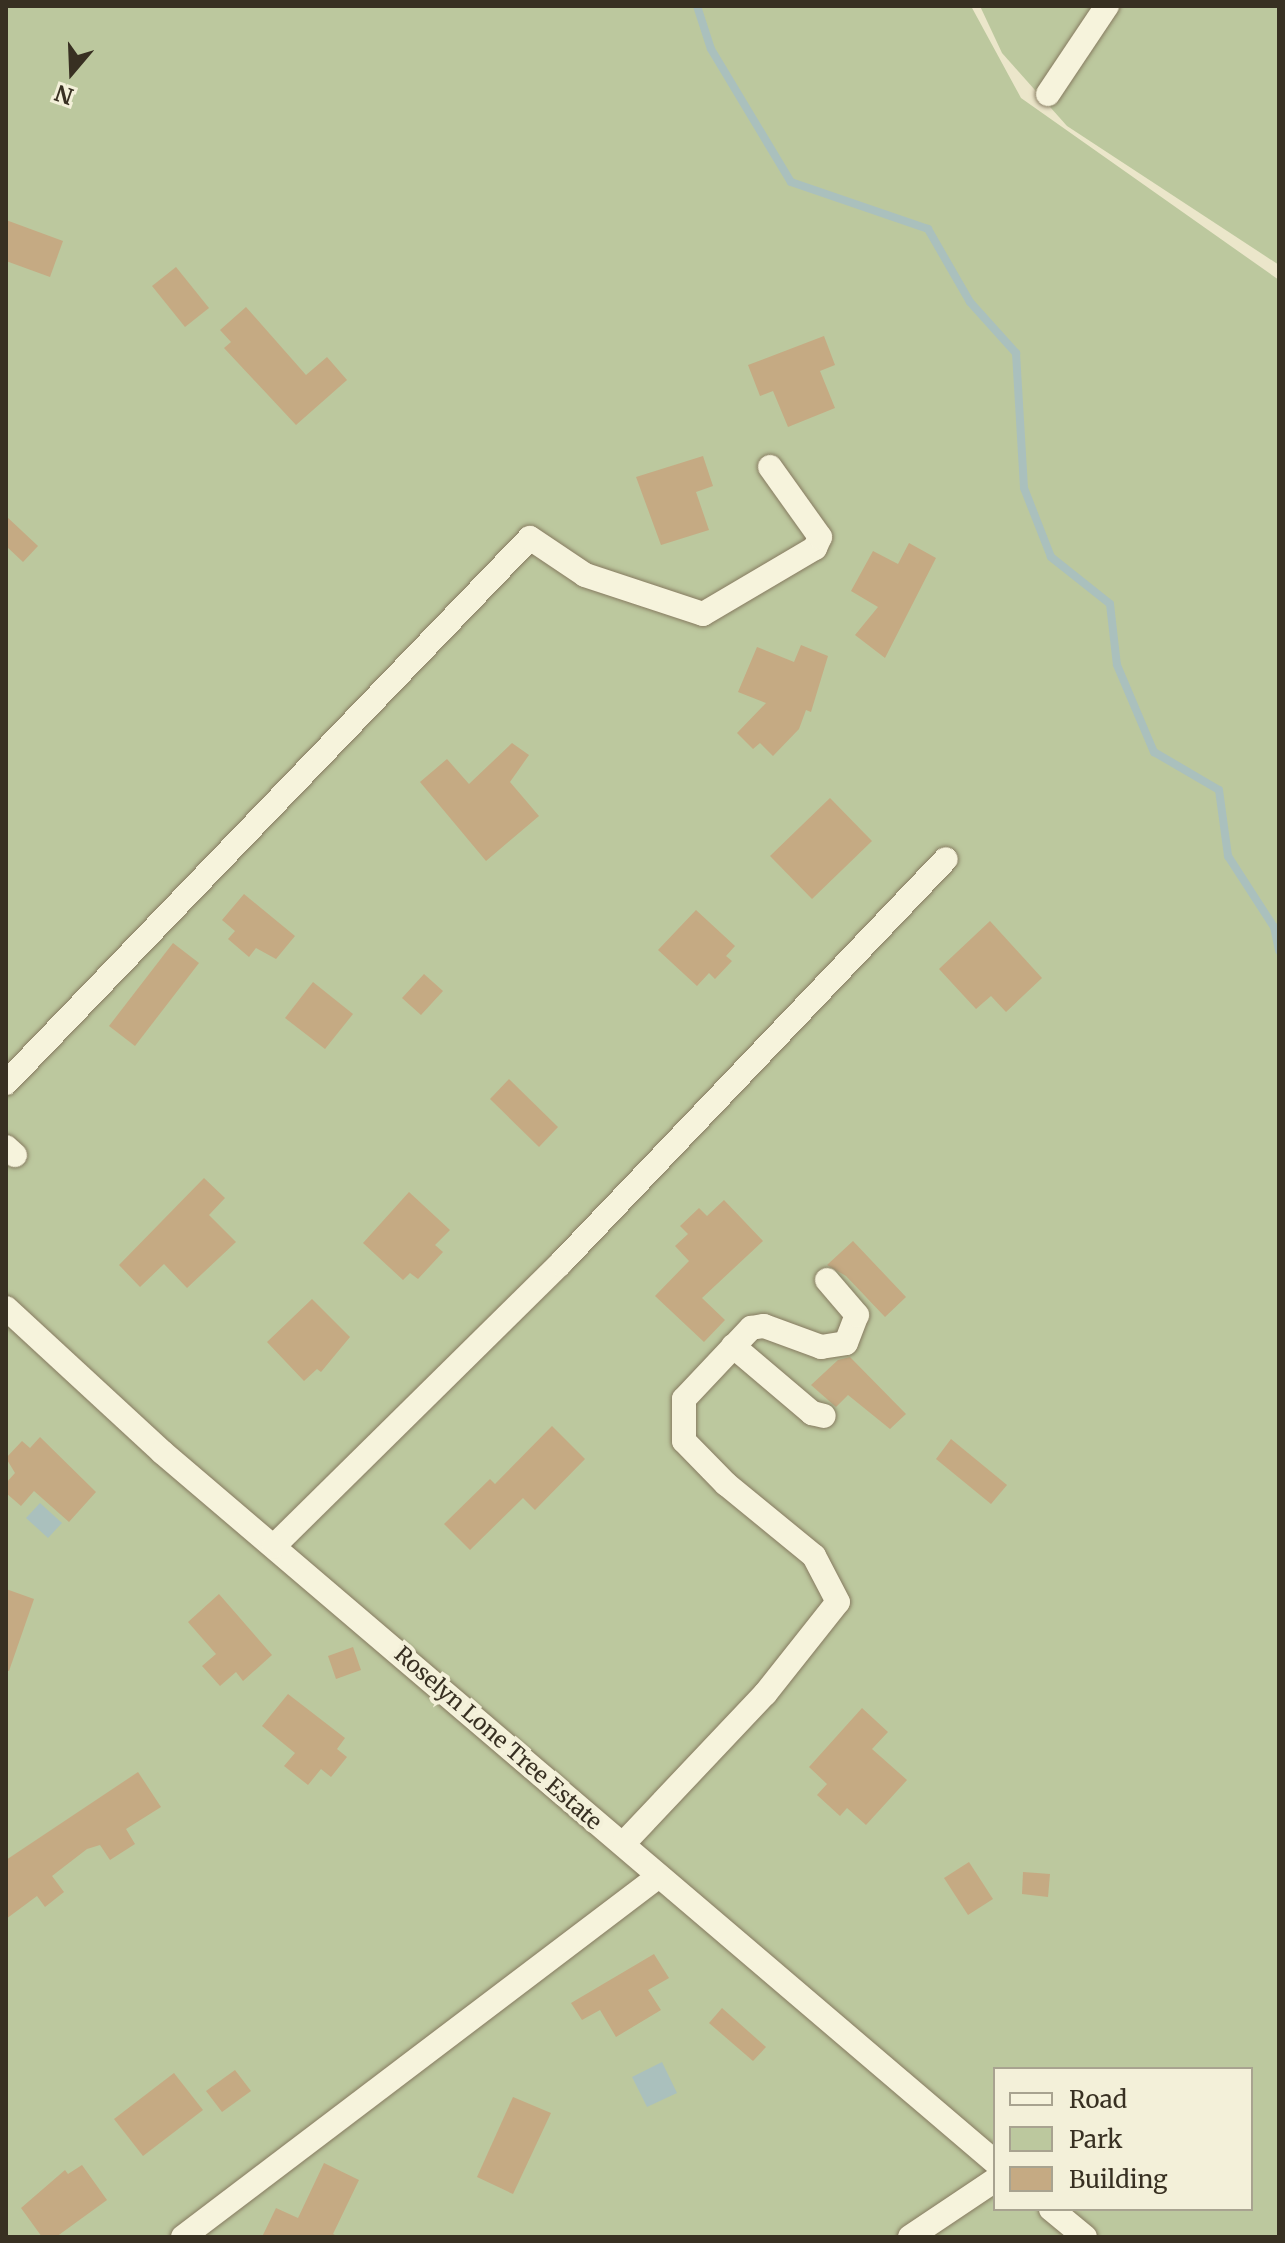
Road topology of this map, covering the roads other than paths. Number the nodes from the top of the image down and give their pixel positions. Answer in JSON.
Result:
{"nodes":[{"id":1,"x":1107,"y":6,"type":"edge"},
{"id":2,"x":1048,"y":94,"type":"dead end"},
{"id":3,"x":770,"y":467,"type":"dead end"},
{"id":4,"x":946,"y":859,"type":"dead end"},
{"id":5,"x":6,"y":1083,"type":"edge"},
{"id":6,"x":827,"y":1280,"type":"dead end"},
{"id":7,"x":6,"y":1308,"type":"edge"},
{"id":8,"x":733,"y":1346,"type":"junction"},
{"id":9,"x":824,"y":1416,"type":"dead end"},
{"id":10,"x":274,"y":1546,"type":"junction"},
{"id":11,"x":623,"y":1844,"type":"junction"},
{"id":12,"x":659,"y":1876,"type":"junction"},
{"id":13,"x":993,"y":2160,"type":"edge"},
{"id":14,"x":993,"y":2181,"type":"edge"},
{"id":15,"x":1053,"y":2211,"type":"edge"},
{"id":16,"x":183,"y":2237,"type":"edge"},
{"id":17,"x":910,"y":2237,"type":"edge"},
{"id":18,"x":1085,"y":2237,"type":"edge"}],
"edges":[{"from":1,"to":2,"type":"street"},
{"from":3,"to":5,"type":"street"},
{"from":4,"to":10,"type":"street"},
{"from":6,"to":8,"type":"street"},
{"from":7,"to":10,"type":"street","name":"Roselyn Lone Tree Estate"},
{"from":8,"to":9,"type":"street"},
{"from":8,"to":11,"type":"street"},
{"from":10,"to":11,"type":"street","name":"Roselyn Lone Tree Estate"},
{"from":11,"to":12,"type":"street","name":"Roselyn Lone Tree Estate"},
{"from":12,"to":13,"type":"street","name":"Roselyn Lone Tree Estate"},
{"from":12,"to":16,"type":"street"},
{"from":14,"to":17,"type":"street"},
{"from":15,"to":18,"type":"street"}]}
